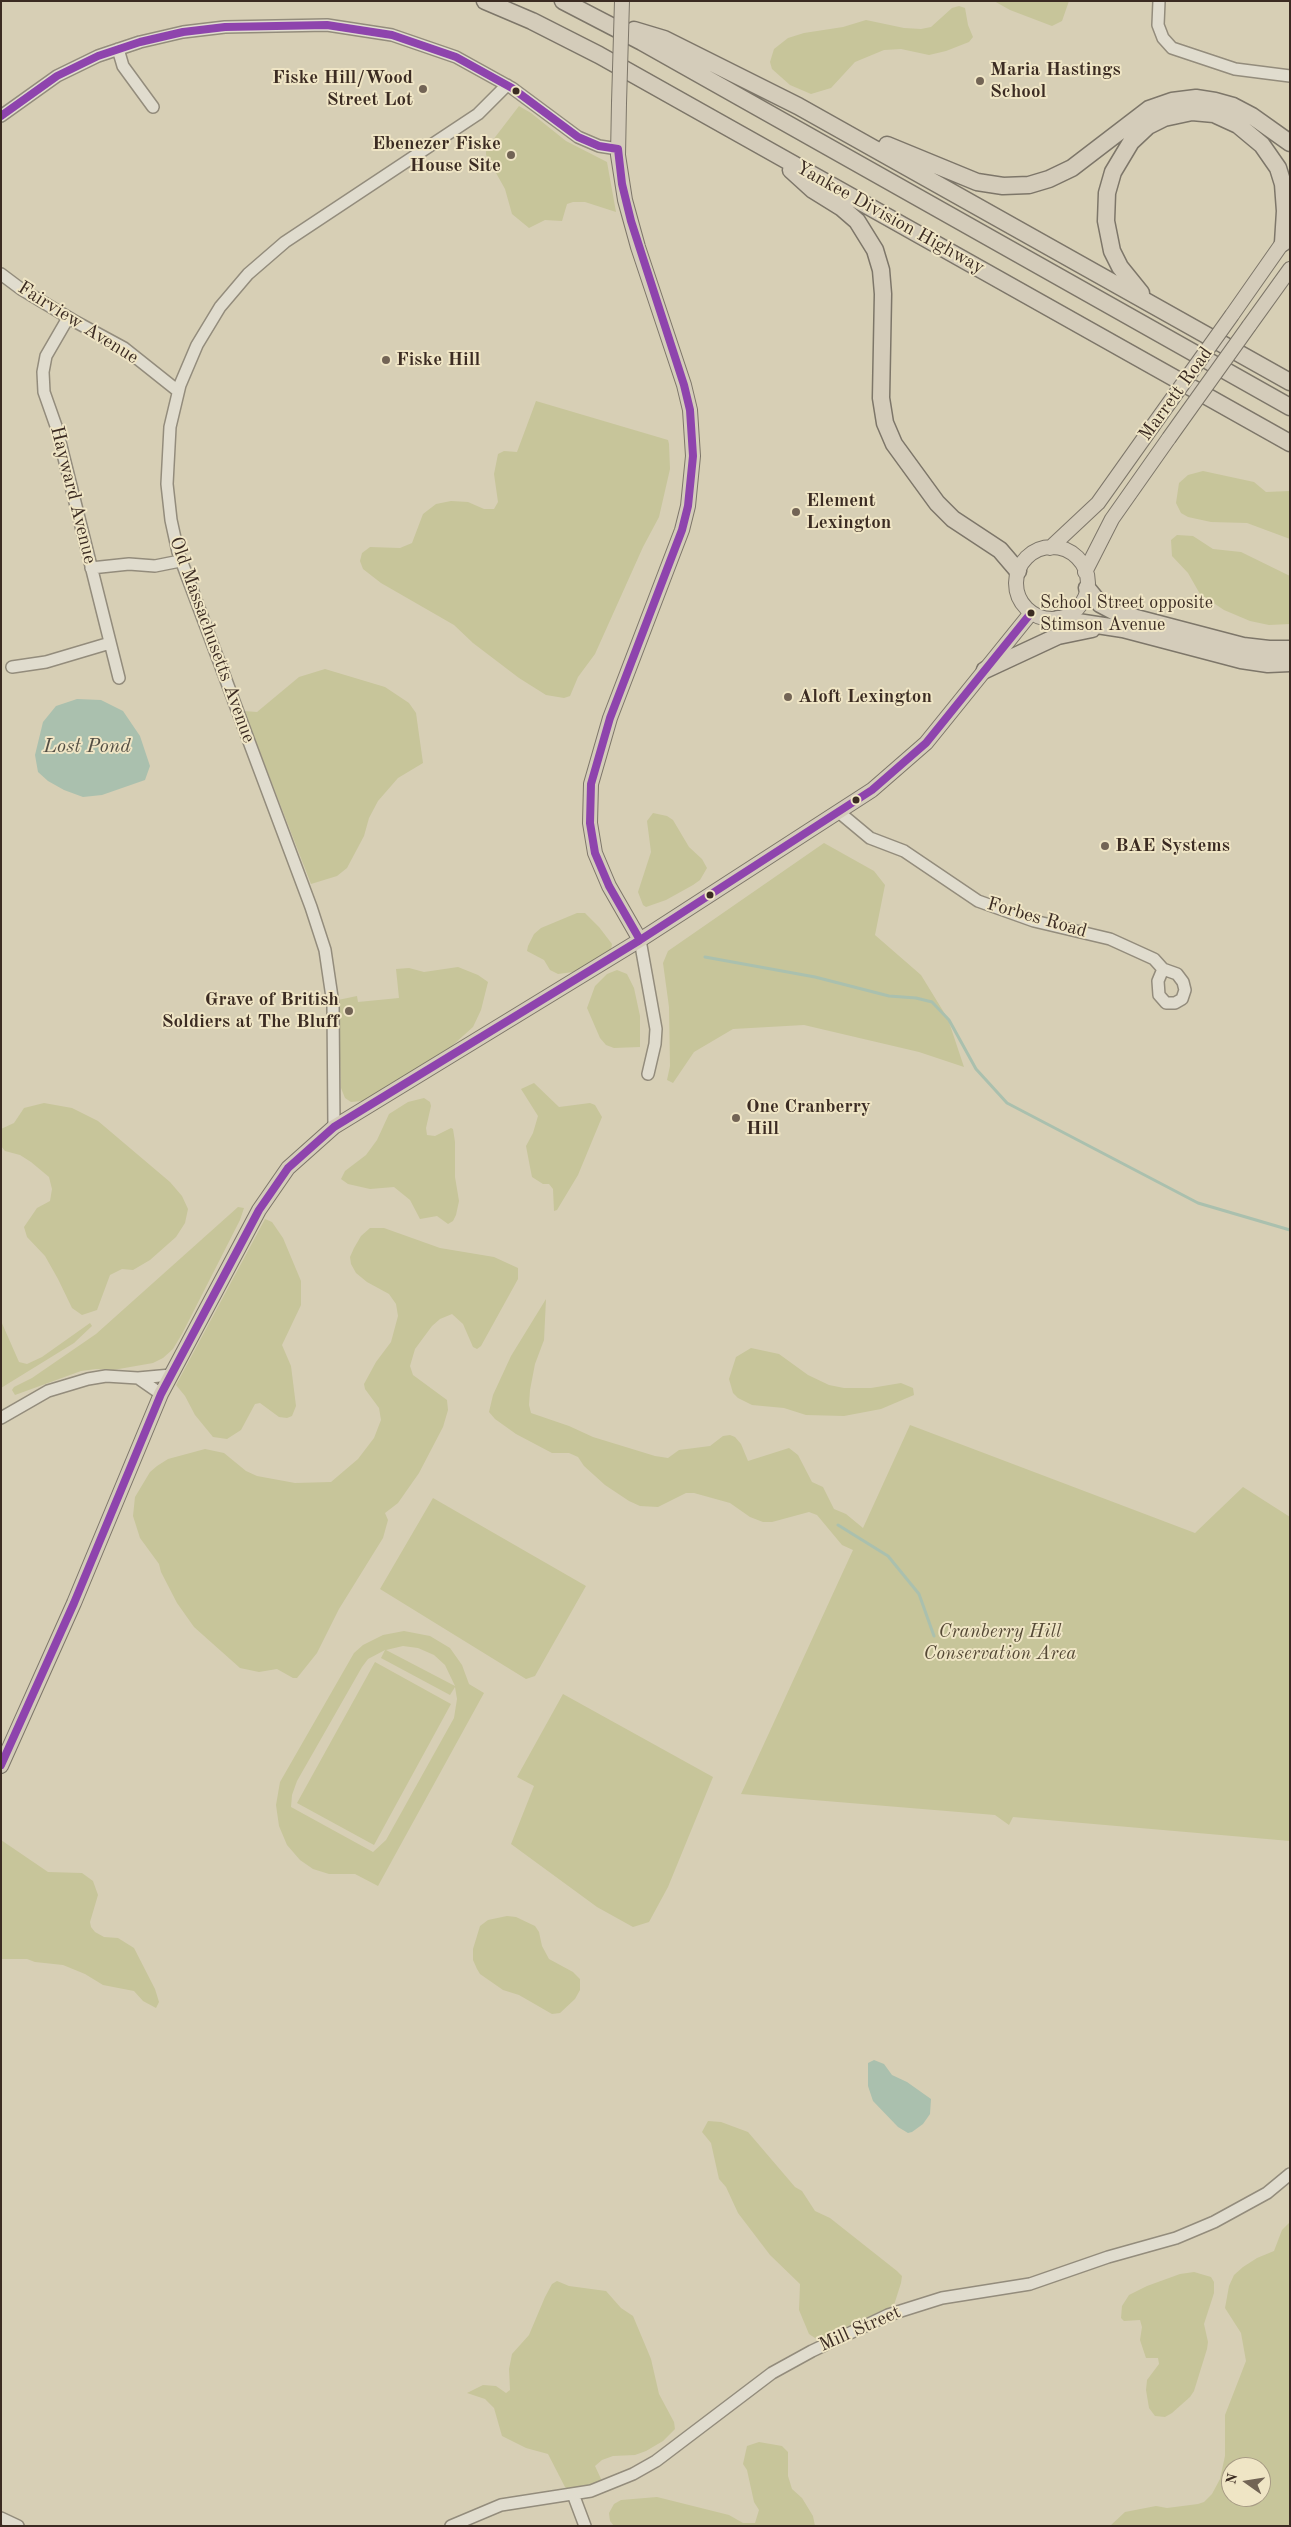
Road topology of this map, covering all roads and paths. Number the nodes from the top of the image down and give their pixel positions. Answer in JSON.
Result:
{"nodes":[{"id":1,"x":485,"y":1,"type":"edge"},
{"id":2,"x":562,"y":1,"type":"edge"},
{"id":3,"x":622,"y":1,"type":"edge"},
{"id":4,"x":1159,"y":1,"type":"edge"},
{"id":5,"x":599,"y":20,"type":"junction"},
{"id":6,"x":118,"y":48,"type":"junction"},
{"id":7,"x":1290,"y":76,"type":"edge"},
{"id":8,"x":507,"y":85,"type":"junction"},
{"id":9,"x":153,"y":107,"type":"dead end"},
{"id":10,"x":1,"y":116,"type":"edge"},
{"id":11,"x":832,"y":125,"type":"junction"},
{"id":12,"x":1290,"y":143,"type":"edge"},
{"id":13,"x":618,"y":149,"type":"junction"},
{"id":14,"x":769,"y":150,"type":"junction"},
{"id":15,"x":1286,"y":237,"type":"edge"},
{"id":16,"x":1290,"y":269,"type":"edge"},
{"id":17,"x":1,"y":274,"type":"edge"},
{"id":18,"x":1151,"y":303,"type":"junction"},
{"id":19,"x":68,"y":318,"type":"junction"},
{"id":20,"x":1290,"y":382,"type":"edge"},
{"id":21,"x":178,"y":391,"type":"junction"},
{"id":22,"x":1290,"y":407,"type":"edge"},
{"id":23,"x":1272,"y":433,"type":"junction"},
{"id":24,"x":1290,"y":443,"type":"edge"},
{"id":25,"x":1290,"y":450,"type":"edge"},
{"id":26,"x":1050,"y":548,"type":"junction"},
{"id":27,"x":180,"y":561,"type":"junction"},
{"id":28,"x":91,"y":568,"type":"junction"},
{"id":29,"x":1018,"y":571,"type":"junction"},
{"id":30,"x":1086,"y":580,"type":"junction"},
{"id":31,"x":1031,"y":613,"type":"junction"},
{"id":32,"x":1058,"y":619,"type":"junction"},
{"id":33,"x":1117,"y":628,"type":"junction"},
{"id":34,"x":110,"y":643,"type":"junction"},
{"id":35,"x":1290,"y":649,"type":"edge"},
{"id":36,"x":1290,"y":663,"type":"edge"},
{"id":37,"x":12,"y":668,"type":"dead end"},
{"id":38,"x":985,"y":670,"type":"junction"},
{"id":39,"x":119,"y":678,"type":"dead end"},
{"id":40,"x":840,"y":813,"type":"junction"},
{"id":41,"x":640,"y":940,"type":"junction"},
{"id":42,"x":1163,"y":969,"type":"dead end"},
{"id":43,"x":648,"y":1074,"type":"dead end"},
{"id":44,"x":334,"y":1127,"type":"junction"},
{"id":45,"x":171,"y":1375,"type":"junction"},
{"id":46,"x":138,"y":1378,"type":"junction"},
{"id":47,"x":161,"y":1394,"type":"junction"},
{"id":48,"x":1,"y":1418,"type":"edge"},
{"id":49,"x":1,"y":1766,"type":"edge"},
{"id":50,"x":1290,"y":2174,"type":"edge"},
{"id":51,"x":573,"y":2494,"type":"junction"},
{"id":52,"x":1,"y":2518,"type":"edge"},
{"id":53,"x":18,"y":2526,"type":"edge"},
{"id":54,"x":451,"y":2526,"type":"edge"},
{"id":55,"x":584,"y":2526,"type":"edge"}],
"edges":[{"from":1,"to":14,"type":"highway","name":"Yankee Division Highway"},
{"from":2,"to":5,"type":"highway","name":"Yankee Division Highway"},
{"from":3,"to":13,"type":"main road","bridge":true},
{"from":4,"to":7,"type":"street"},
{"from":5,"to":11,"type":"highway"},
{"from":5,"to":22,"type":"highway","name":"Yankee Division Highway"},
{"from":6,"to":8,"type":"street"},
{"from":6,"to":9,"type":"street"},
{"from":6,"to":10,"type":"street"},
{"from":8,"to":13,"type":"street"},
{"from":8,"to":21,"type":"street","name":"Old Massachusetts Avenue"},
{"from":11,"to":12,"type":"highway"},
{"from":11,"to":18,"type":"highway"},
{"from":13,"to":41,"type":"main road"},
{"from":14,"to":23,"type":"highway","name":"Yankee Division Highway"},
{"from":14,"to":29,"type":"highway"},
{"from":15,"to":18,"type":"highway"},
{"from":15,"to":26,"type":"main road","name":"Marrett Road","bridge":true},
{"from":16,"to":30,"type":"main road","name":"Marrett Road","bridge":true},
{"from":17,"to":19,"type":"street","name":"Fairview Avenue"},
{"from":18,"to":20,"type":"highway"},
{"from":19,"to":21,"type":"street","name":"Fairview Avenue"},
{"from":19,"to":28,"type":"street","name":"Hayward Avenue"},
{"from":21,"to":27,"type":"street","name":"Old Massachusetts Avenue"},
{"from":23,"to":24,"type":"highway","name":"Yankee Division Highway"},
{"from":23,"to":25,"type":"highway"},
{"from":26,"to":29,"type":"main road"},
{"from":26,"to":30,"type":"main road"},
{"from":27,"to":28,"type":"street"},
{"from":27,"to":44,"type":"street","name":"Old Massachusetts Avenue"},
{"from":28,"to":34,"type":"street","name":"Hayward Avenue"},
{"from":29,"to":31,"type":"main road"},
{"from":30,"to":32,"type":"main road"},
{"from":30,"to":35,"type":"highway"},
{"from":31,"to":32,"type":"main road"},
{"from":31,"to":38,"type":"main road"},
{"from":32,"to":33,"type":"highway"},
{"from":33,"to":36,"type":"highway"},
{"from":33,"to":38,"type":"highway"},
{"from":34,"to":37,"type":"street"},
{"from":34,"to":39,"type":"street","name":"Hayward Avenue"},
{"from":38,"to":40,"type":"main road"},
{"from":40,"to":41,"type":"main road"},
{"from":40,"to":42,"type":"street","name":"Forbes Road"},
{"from":41,"to":43,"type":"street"},
{"from":41,"to":44,"type":"main road"},
{"from":44,"to":45,"type":"main road"},
{"from":45,"to":46,"type":"street"},
{"from":45,"to":47,"type":"main road"},
{"from":46,"to":47,"type":"street"},
{"from":46,"to":48,"type":"street"},
{"from":47,"to":49,"type":"main road"},
{"from":50,"to":51,"type":"street","name":"Mill Street"},
{"from":51,"to":54,"type":"street","name":"Mill Street"},
{"from":51,"to":55,"type":"street"},
{"from":52,"to":53,"type":"street"}]}
